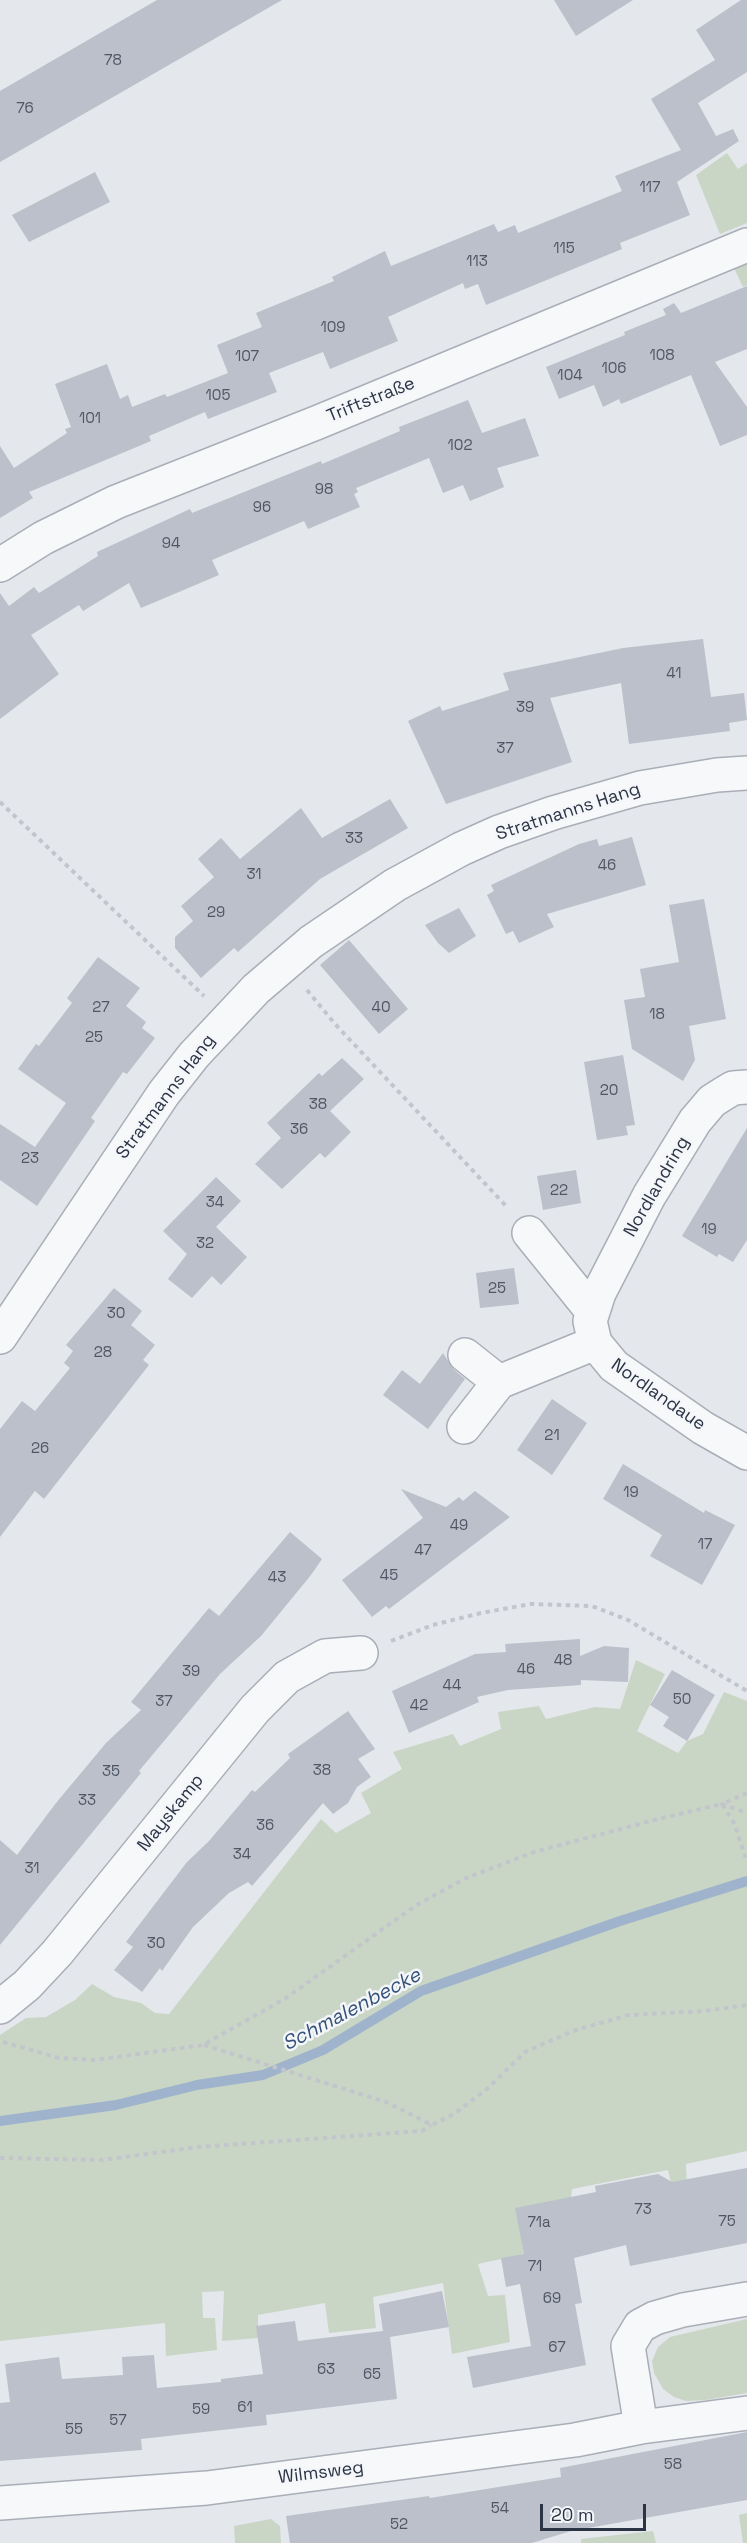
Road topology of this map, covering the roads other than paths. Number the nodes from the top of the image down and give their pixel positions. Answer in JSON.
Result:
{"nodes":[{"id":1,"x":747,"y":245,"type":"edge"},
{"id":2,"x":0,"y":565,"type":"edge"},
{"id":3,"x":747,"y":773,"type":"edge"},
{"id":4,"x":747,"y":1087,"type":"edge"},
{"id":5,"x":529,"y":1233,"type":"road end"},
{"id":6,"x":592,"y":1311,"type":"junction"},
{"id":7,"x":0,"y":1337,"type":"edge"},
{"id":8,"x":595,"y":1343,"type":"junction"},
{"id":9,"x":465,"y":1355,"type":"dead end"},
{"id":10,"x":500,"y":1382,"type":"junction"},
{"id":11,"x":464,"y":1427,"type":"dead end"},
{"id":12,"x":747,"y":1453,"type":"edge"},
{"id":13,"x":361,"y":1653,"type":"road end"},
{"id":14,"x":0,"y":2007,"type":"edge"},
{"id":15,"x":747,"y":2299,"type":"edge"},
{"id":16,"x":747,"y":2413,"type":"edge"},
{"id":17,"x":641,"y":2427,"type":"junction"},
{"id":18,"x":0,"y":2503,"type":"edge"}],
"edges":[{"from":1,"to":2,"type":"street","name":"Triftstraße"},
{"from":3,"to":7,"type":"street","name":"Stratmanns Hang"},
{"from":4,"to":6,"type":"street","name":"Nordlandring"},
{"from":5,"to":6,"type":"street"},
{"from":6,"to":8,"type":"street","name":"Nordlandaue"},
{"from":8,"to":10,"type":"street"},
{"from":8,"to":12,"type":"street","name":"Nordlandaue"},
{"from":9,"to":10,"type":"street"},
{"from":10,"to":11,"type":"street"},
{"from":13,"to":14,"type":"street","name":"Mayskamp"},
{"from":15,"to":17,"type":"street"},
{"from":16,"to":17,"type":"street","name":"Wilmsweg"},
{"from":17,"to":18,"type":"street","name":"Wilmsweg"}]}
